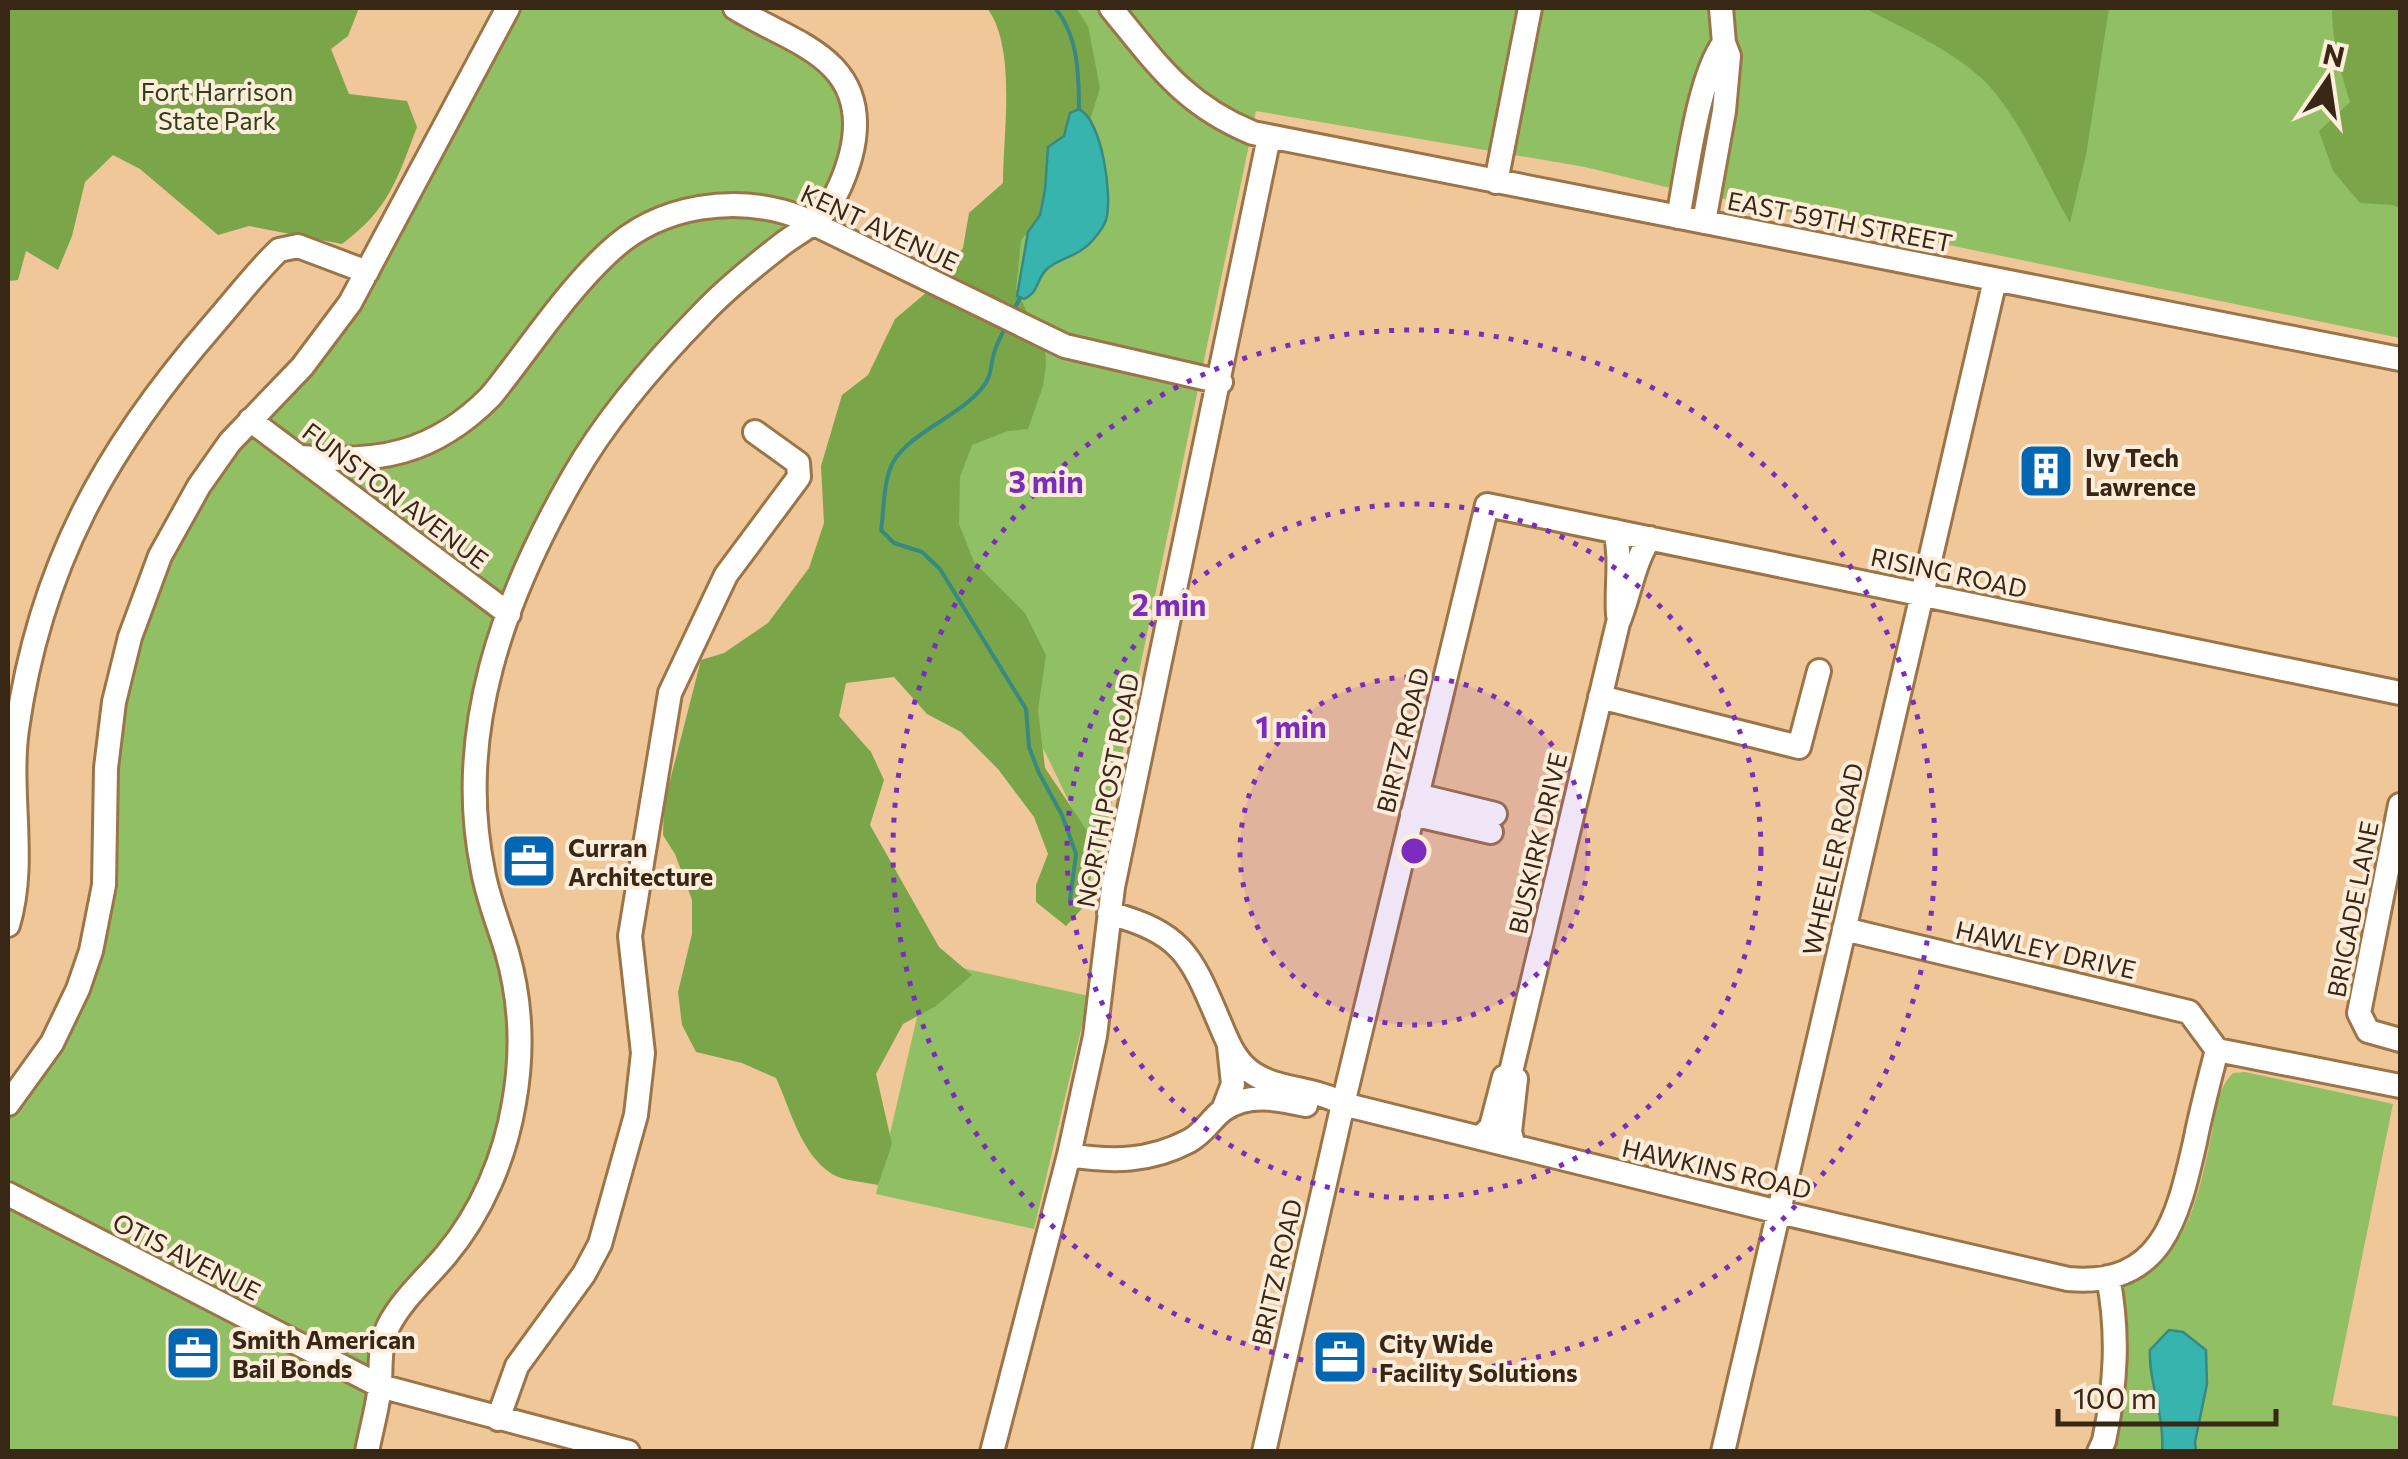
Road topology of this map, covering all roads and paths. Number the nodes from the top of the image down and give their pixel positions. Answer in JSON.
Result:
{"nodes":[{"id":1,"x":508,"y":8,"type":"edge"},
{"id":2,"x":734,"y":8,"type":"edge"},
{"id":3,"x":1111,"y":8,"type":"edge"},
{"id":4,"x":1530,"y":8,"type":"edge"},
{"id":5,"x":1722,"y":8,"type":"edge"},
{"id":6,"x":1724,"y":43,"type":"junction"},
{"id":7,"x":1269,"y":137,"type":"junction"},
{"id":8,"x":1496,"y":182,"type":"junction"},
{"id":9,"x":1678,"y":217,"type":"junction"},
{"id":10,"x":812,"y":222,"type":"junction"},
{"id":11,"x":1704,"y":222,"type":"junction"},
{"id":12,"x":367,"y":272,"type":"junction"},
{"id":13,"x":1995,"y":280,"type":"junction"},
{"id":14,"x":2400,"y":360,"type":"edge"},
{"id":15,"x":1220,"y":382,"type":"junction"},
{"id":16,"x":250,"y":420,"type":"junction"},
{"id":17,"x":755,"y":432,"type":"dead end"},
{"id":18,"x":300,"y":456,"type":"junction"},
{"id":19,"x":1487,"y":505,"type":"joint"},
{"id":20,"x":1615,"y":531,"type":"junction"},
{"id":21,"x":1650,"y":538,"type":"junction"},
{"id":22,"x":1922,"y":594,"type":"junction"},
{"id":23,"x":510,"y":614,"type":"junction"},
{"id":24,"x":1618,"y":623,"type":"junction"},
{"id":25,"x":1819,"y":670,"type":"dead end"},
{"id":26,"x":2400,"y":693,"type":"edge"},
{"id":27,"x":1600,"y":697,"type":"junction"},
{"id":28,"x":1415,"y":804,"type":"junction"},
{"id":29,"x":2400,"y":805,"type":"edge"},
{"id":30,"x":1493,"y":823,"type":"dead end"},
{"id":31,"x":1110,"y":913,"type":"junction"},
{"id":32,"x":8,"y":925,"type":"edge"},
{"id":33,"x":1844,"y":929,"type":"junction"},
{"id":34,"x":2400,"y":1040,"type":"edge"},
{"id":35,"x":1229,"y":1045,"type":"junction"},
{"id":36,"x":2217,"y":1050,"type":"junction"},
{"id":37,"x":1510,"y":1076,"type":"junction"},
{"id":38,"x":2400,"y":1086,"type":"edge"},
{"id":39,"x":8,"y":1104,"type":"edge"},
{"id":40,"x":1343,"y":1104,"type":"junction"},
{"id":41,"x":1223,"y":1110,"type":"junction"},
{"id":42,"x":1480,"y":1138,"type":"junction"},
{"id":43,"x":1514,"y":1146,"type":"junction"},
{"id":44,"x":1069,"y":1155,"type":"junction"},
{"id":45,"x":8,"y":1194,"type":"edge"},
{"id":46,"x":1778,"y":1212,"type":"junction"},
{"id":47,"x":2108,"y":1277,"type":"junction"},
{"id":48,"x":380,"y":1386,"type":"junction"},
{"id":49,"x":498,"y":1419,"type":"junction"},
{"id":50,"x":366,"y":1452,"type":"edge"},
{"id":51,"x":628,"y":1452,"type":"edge"},
{"id":52,"x":992,"y":1452,"type":"edge"},
{"id":53,"x":1264,"y":1452,"type":"edge"},
{"id":54,"x":1722,"y":1452,"type":"edge"},
{"id":55,"x":2099,"y":1452,"type":"edge"}],
"edges":[{"from":1,"to":12,"type":"street"},
{"from":2,"to":10,"type":"street"},
{"from":3,"to":7,"type":"street","name":"EAST 59TH STREET"},
{"from":4,"to":8,"type":"street"},
{"from":5,"to":6,"type":"street"},
{"from":6,"to":9,"type":"street"},
{"from":6,"to":11,"type":"street"},
{"from":7,"to":8,"type":"street","name":"EAST 59TH STREET"},
{"from":7,"to":15,"type":"street","name":"NORTH POST ROAD"},
{"from":8,"to":9,"type":"street","name":"EAST 59TH STREET"},
{"from":9,"to":11,"type":"street","name":"EAST 59TH STREET"},
{"from":10,"to":15,"type":"street","name":"KENT AVENUE"},
{"from":10,"to":18,"type":"street","name":"KENT AVENUE"},
{"from":10,"to":23,"type":"street"},
{"from":11,"to":13,"type":"street","name":"EAST 59TH STREET"},
{"from":12,"to":16,"type":"street"},
{"from":12,"to":32,"type":"street"},
{"from":13,"to":14,"type":"street","name":"EAST 59TH STREET"},
{"from":13,"to":22,"type":"street","name":"WHEELER ROAD"},
{"from":15,"to":31,"type":"street","name":"NORTH POST ROAD"},
{"from":16,"to":18,"type":"street","name":"FUNSTON AVENUE"},
{"from":16,"to":39,"type":"street"},
{"from":17,"to":49,"type":"street"},
{"from":18,"to":23,"type":"street","name":"FUNSTON AVENUE"},
{"from":19,"to":20,"type":"street","name":"RISING ROAD"},
{"from":19,"to":28,"type":"street","name":"BIRTZ ROAD"},
{"from":20,"to":21,"type":"street","name":"RISING ROAD"},
{"from":20,"to":24,"type":"street","name":"BUSKIRK DRIVE"},
{"from":21,"to":22,"type":"street","name":"RISING ROAD"},
{"from":21,"to":24,"type":"street","name":"BUSKIRK DRIVE"},
{"from":22,"to":26,"type":"street","name":"RISING ROAD"},
{"from":22,"to":33,"type":"street","name":"WHEELER ROAD"},
{"from":23,"to":48,"type":"street"},
{"from":24,"to":27,"type":"street","name":"BUSKIRK DRIVE"},
{"from":25,"to":27,"type":"street"},
{"from":27,"to":37,"type":"street","name":"BUSKIRK DRIVE"},
{"from":28,"to":30,"type":"street"},
{"from":28,"to":40,"type":"street","name":"BIRTZ ROAD"},
{"from":29,"to":34,"type":"street","name":"BRIGADE LANE"},
{"from":31,"to":35,"type":"street","name":"HAWKINS ROAD"},
{"from":31,"to":44,"type":"street","name":"NORTH POST ROAD"},
{"from":33,"to":36,"type":"street","name":"HAWLEY DRIVE"},
{"from":33,"to":46,"type":"street","name":"WHEELER ROAD"},
{"from":35,"to":40,"type":"street","name":"HAWKINS ROAD"},
{"from":35,"to":41,"type":"street"},
{"from":36,"to":38,"type":"street"},
{"from":36,"to":47,"type":"street"},
{"from":37,"to":42,"type":"street","name":"BUSKIRK DRIVE"},
{"from":37,"to":43,"type":"street","name":"BUSKIRK DRIVE"},
{"from":40,"to":41,"type":"street","name":"HAWKINS ROAD"},
{"from":40,"to":42,"type":"street","name":"HAWKINS ROAD"},
{"from":40,"to":53,"type":"street","name":"BRITZ ROAD"},
{"from":41,"to":44,"type":"street","name":"HAWKINS ROAD"},
{"from":42,"to":43,"type":"street","name":"HAWKINS ROAD"},
{"from":43,"to":46,"type":"street","name":"HAWKINS ROAD"},
{"from":44,"to":52,"type":"street","name":"NORTH POST ROAD"},
{"from":45,"to":48,"type":"street","name":"OTIS AVENUE"},
{"from":46,"to":47,"type":"street","name":"HAWKINS ROAD"},
{"from":46,"to":54,"type":"street","name":"WHEELER ROAD"},
{"from":47,"to":55,"type":"street"},
{"from":48,"to":49,"type":"street","name":"OTIS AVENUE"},
{"from":48,"to":50,"type":"street"},
{"from":49,"to":51,"type":"street","name":"OTIS AVENUE"}]}
